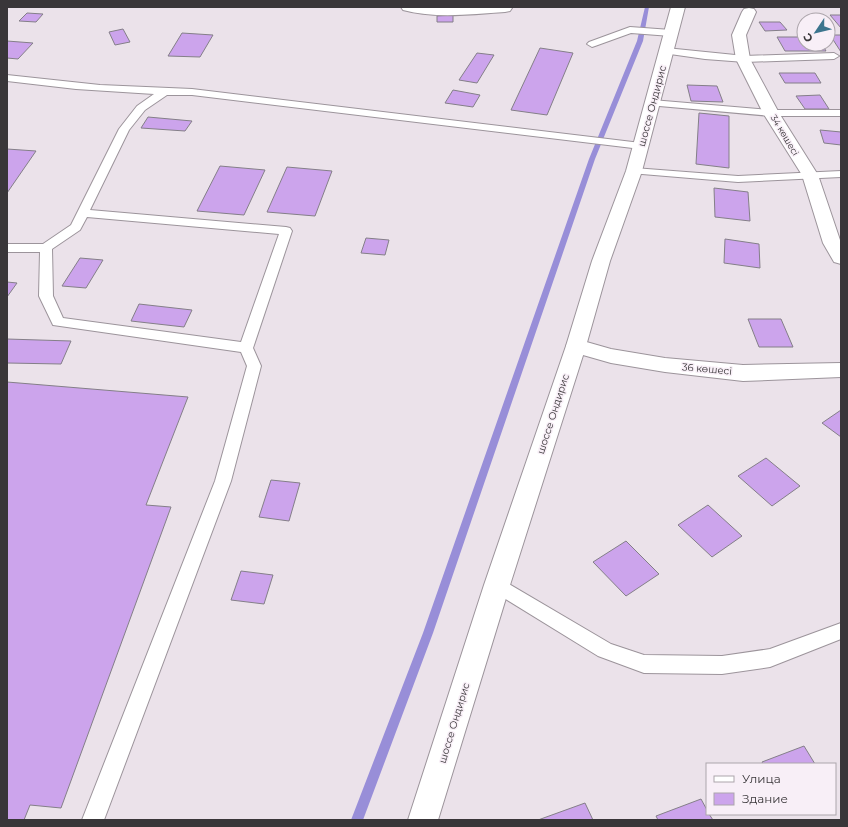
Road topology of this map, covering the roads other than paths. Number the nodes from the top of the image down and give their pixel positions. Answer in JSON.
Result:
{"nodes":[{"id":1,"x":408,"y":7,"type":"edge"},
{"id":2,"x":504,"y":7,"type":"edge"},
{"id":3,"x":678,"y":7,"type":"edge"},
{"id":4,"x":749,"y":12,"type":"dead end"},
{"id":5,"x":669,"y":42,"type":"junction"},
{"id":6,"x":592,"y":44,"type":"dead end"},
{"id":7,"x":834,"y":56,"type":"dead end"},
{"id":8,"x":743,"y":59,"type":"junction"},
{"id":9,"x":7,"y":78,"type":"edge"},
{"id":10,"x":164,"y":92,"type":"junction"},
{"id":11,"x":652,"y":103,"type":"junction"},
{"id":12,"x":772,"y":113,"type":"junction"},
{"id":13,"x":841,"y":113,"type":"edge"},
{"id":14,"x":641,"y":146,"type":"junction"},
{"id":15,"x":634,"y":172,"type":"junction"},
{"id":16,"x":841,"y":174,"type":"edge"},
{"id":17,"x":810,"y":175,"type":"junction"},
{"id":18,"x":83,"y":213,"type":"junction"},
{"id":19,"x":7,"y":248,"type":"edge"},
{"id":20,"x":46,"y":248,"type":"junction"},
{"id":21,"x":841,"y":258,"type":"edge"},
{"id":22,"x":576,"y":346,"type":"junction"},
{"id":23,"x":246,"y":348,"type":"junction"},
{"id":24,"x":841,"y":370,"type":"edge"},
{"id":25,"x":497,"y":585,"type":"junction"},
{"id":26,"x":841,"y":631,"type":"edge"},
{"id":27,"x":94,"y":820,"type":"edge"},
{"id":28,"x":423,"y":820,"type":"edge"}],
"edges":[{"from":1,"to":2,"type":"main road"},
{"from":3,"to":5,"type":"main road","name":"шоссе Ондирис"},
{"from":4,"to":8,"type":"main road","name":"34 көшесі"},
{"from":5,"to":6,"type":"lane"},
{"from":5,"to":8,"type":"lane"},
{"from":5,"to":11,"type":"main road","name":"шоссе Ондирис"},
{"from":7,"to":8,"type":"lane"},
{"from":8,"to":12,"type":"main road","name":"34 көшесі"},
{"from":9,"to":10,"type":"lane"},
{"from":10,"to":14,"type":"lane"},
{"from":10,"to":18,"type":"lane"},
{"from":11,"to":12,"type":"lane"},
{"from":11,"to":14,"type":"main road","name":"шоссе Ондирис"},
{"from":12,"to":13,"type":"lane"},
{"from":12,"to":17,"type":"main road","name":"34 көшесі"},
{"from":14,"to":15,"type":"main road","name":"шоссе Ондирис"},
{"from":15,"to":17,"type":"lane"},
{"from":15,"to":22,"type":"main road","name":"шоссе Ондирис"},
{"from":16,"to":17,"type":"lane"},
{"from":17,"to":21,"type":"main road","name":"34 көшесі"},
{"from":18,"to":20,"type":"lane"},
{"from":18,"to":23,"type":"lane"},
{"from":19,"to":20,"type":"lane"},
{"from":20,"to":23,"type":"lane"},
{"from":22,"to":24,"type":"main road","name":"36 көшесі"},
{"from":22,"to":25,"type":"main road","name":"шоссе Ондирис"},
{"from":23,"to":27,"type":"lane"},
{"from":25,"to":26,"type":"lane"},
{"from":25,"to":28,"type":"main road","name":"шоссе Ондирис"}]}
